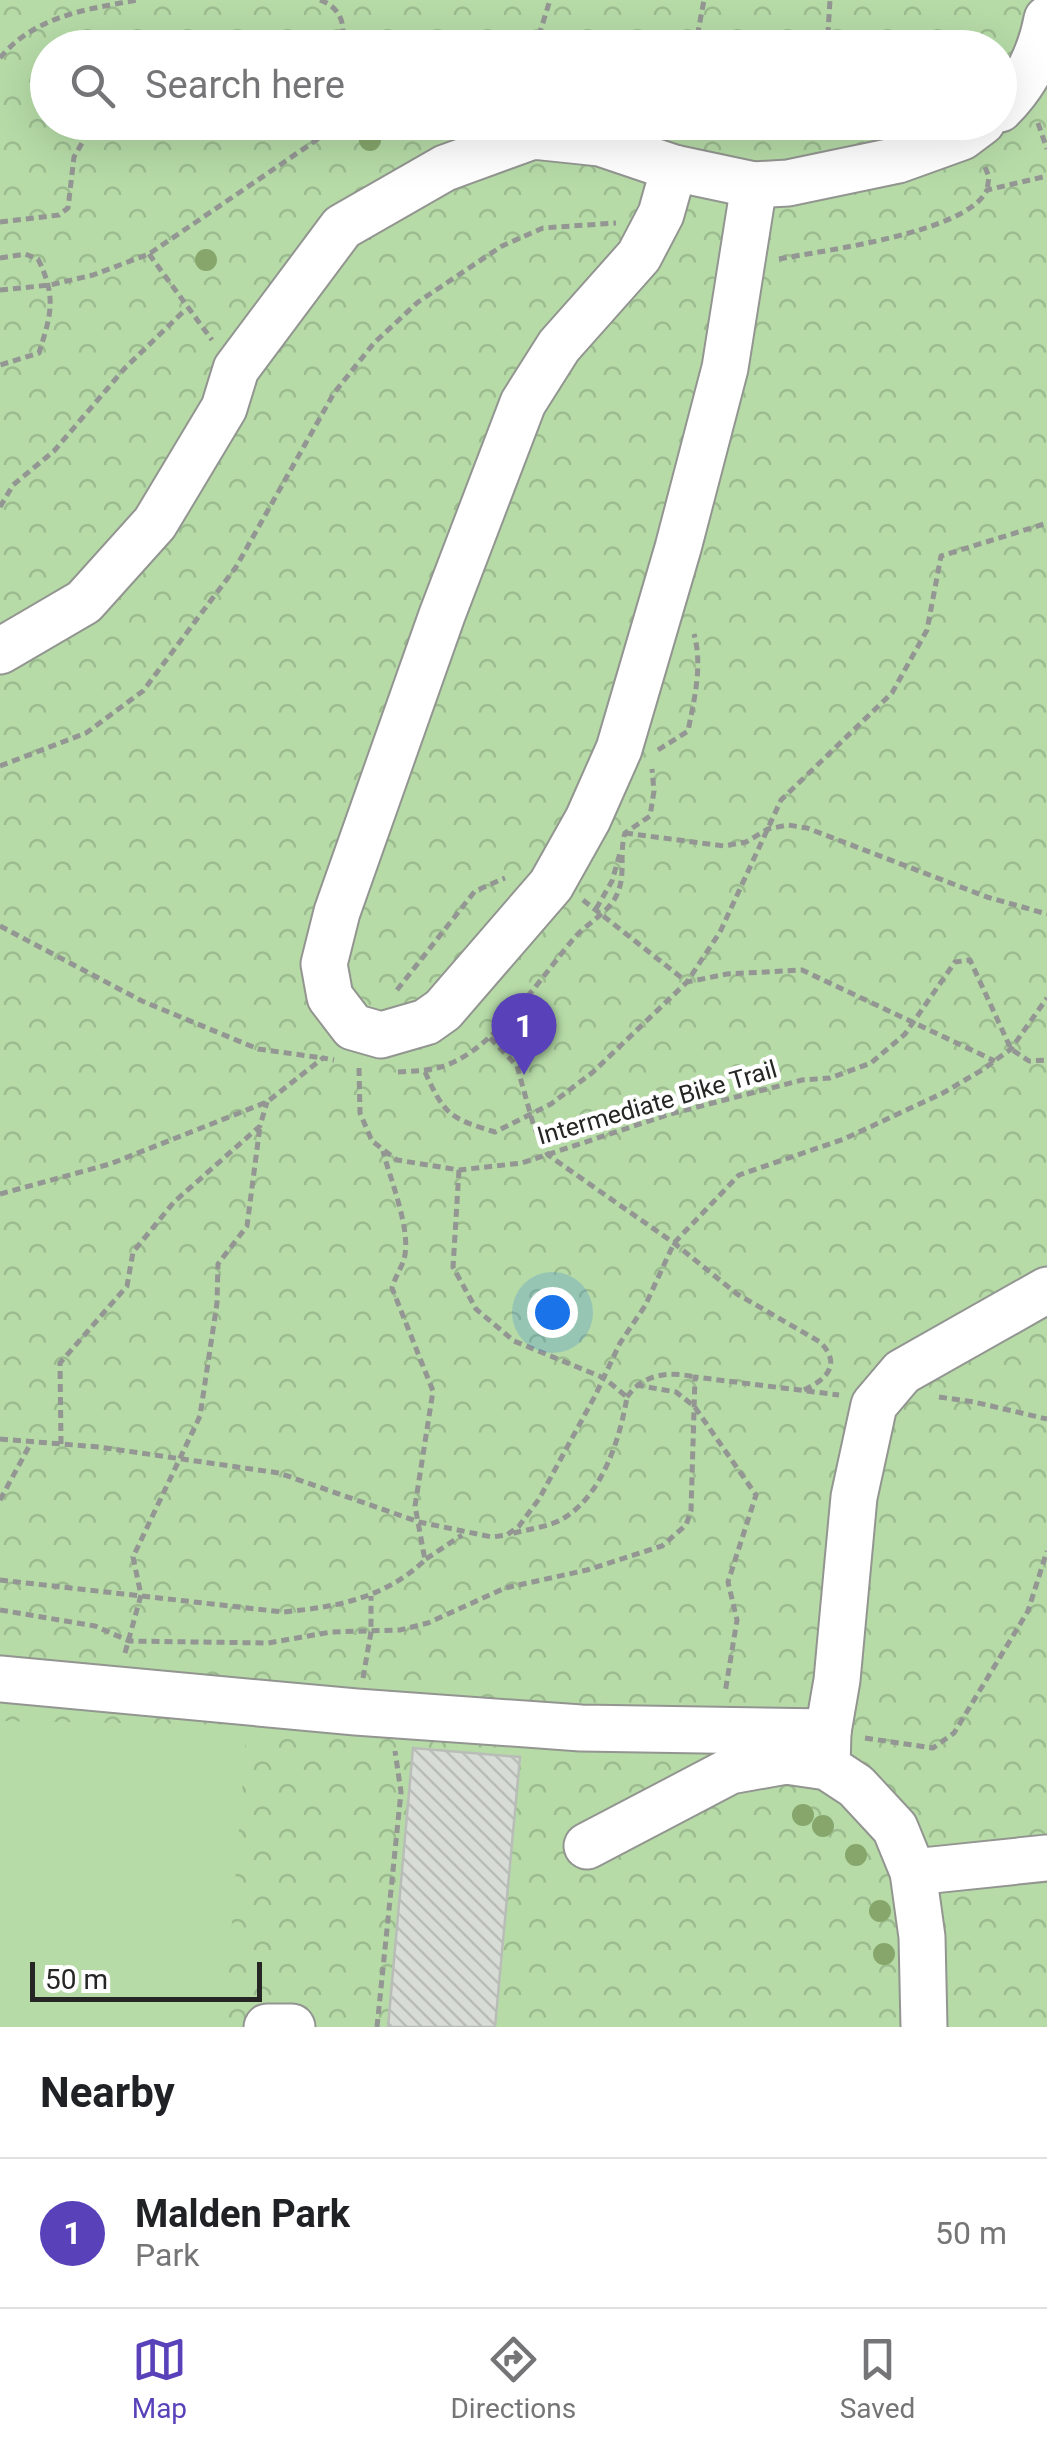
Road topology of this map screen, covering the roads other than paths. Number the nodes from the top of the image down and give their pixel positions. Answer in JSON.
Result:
{"nodes":[{"id":1,"x":1047,"y":18,"type":"edge"},
{"id":2,"x":1017,"y":92,"type":"edge"},
{"id":3,"x":522,"y":140,"type":"edge"},
{"id":4,"x":571,"y":140,"type":"edge"},
{"id":5,"x":954,"y":140,"type":"edge"},
{"id":6,"x":674,"y":168,"type":"junction"},
{"id":7,"x":754,"y":185,"type":"junction"},
{"id":8,"x":0,"y":651,"type":"edge"},
{"id":9,"x":1047,"y":1290,"type":"edge"},
{"id":10,"x":0,"y":1679,"type":"edge"},
{"id":11,"x":828,"y":1750,"type":"junction"},
{"id":12,"x":588,"y":1846,"type":"dead end"},
{"id":13,"x":1047,"y":1858,"type":"edge"},
{"id":14,"x":913,"y":1872,"type":"junction"},
{"id":15,"x":268,"y":2027,"type":"edge"},
{"id":16,"x":292,"y":2027,"type":"edge"},
{"id":17,"x":924,"y":2027,"type":"edge"}],
"edges":[{"from":1,"to":2,"type":"lane"},
{"from":3,"to":8,"type":"lane"},
{"from":4,"to":6,"type":"lane"},
{"from":5,"to":7,"type":"lane"},
{"from":6,"to":7,"type":"lane"},
{"from":6,"to":7,"type":"lane"},
{"from":9,"to":11,"type":"lane"},
{"from":10,"to":11,"type":"lane"},
{"from":11,"to":12,"type":"lane"},
{"from":11,"to":14,"type":"lane"},
{"from":13,"to":14,"type":"lane"},
{"from":14,"to":17,"type":"lane"},
{"from":15,"to":16,"type":"lane"}]}
